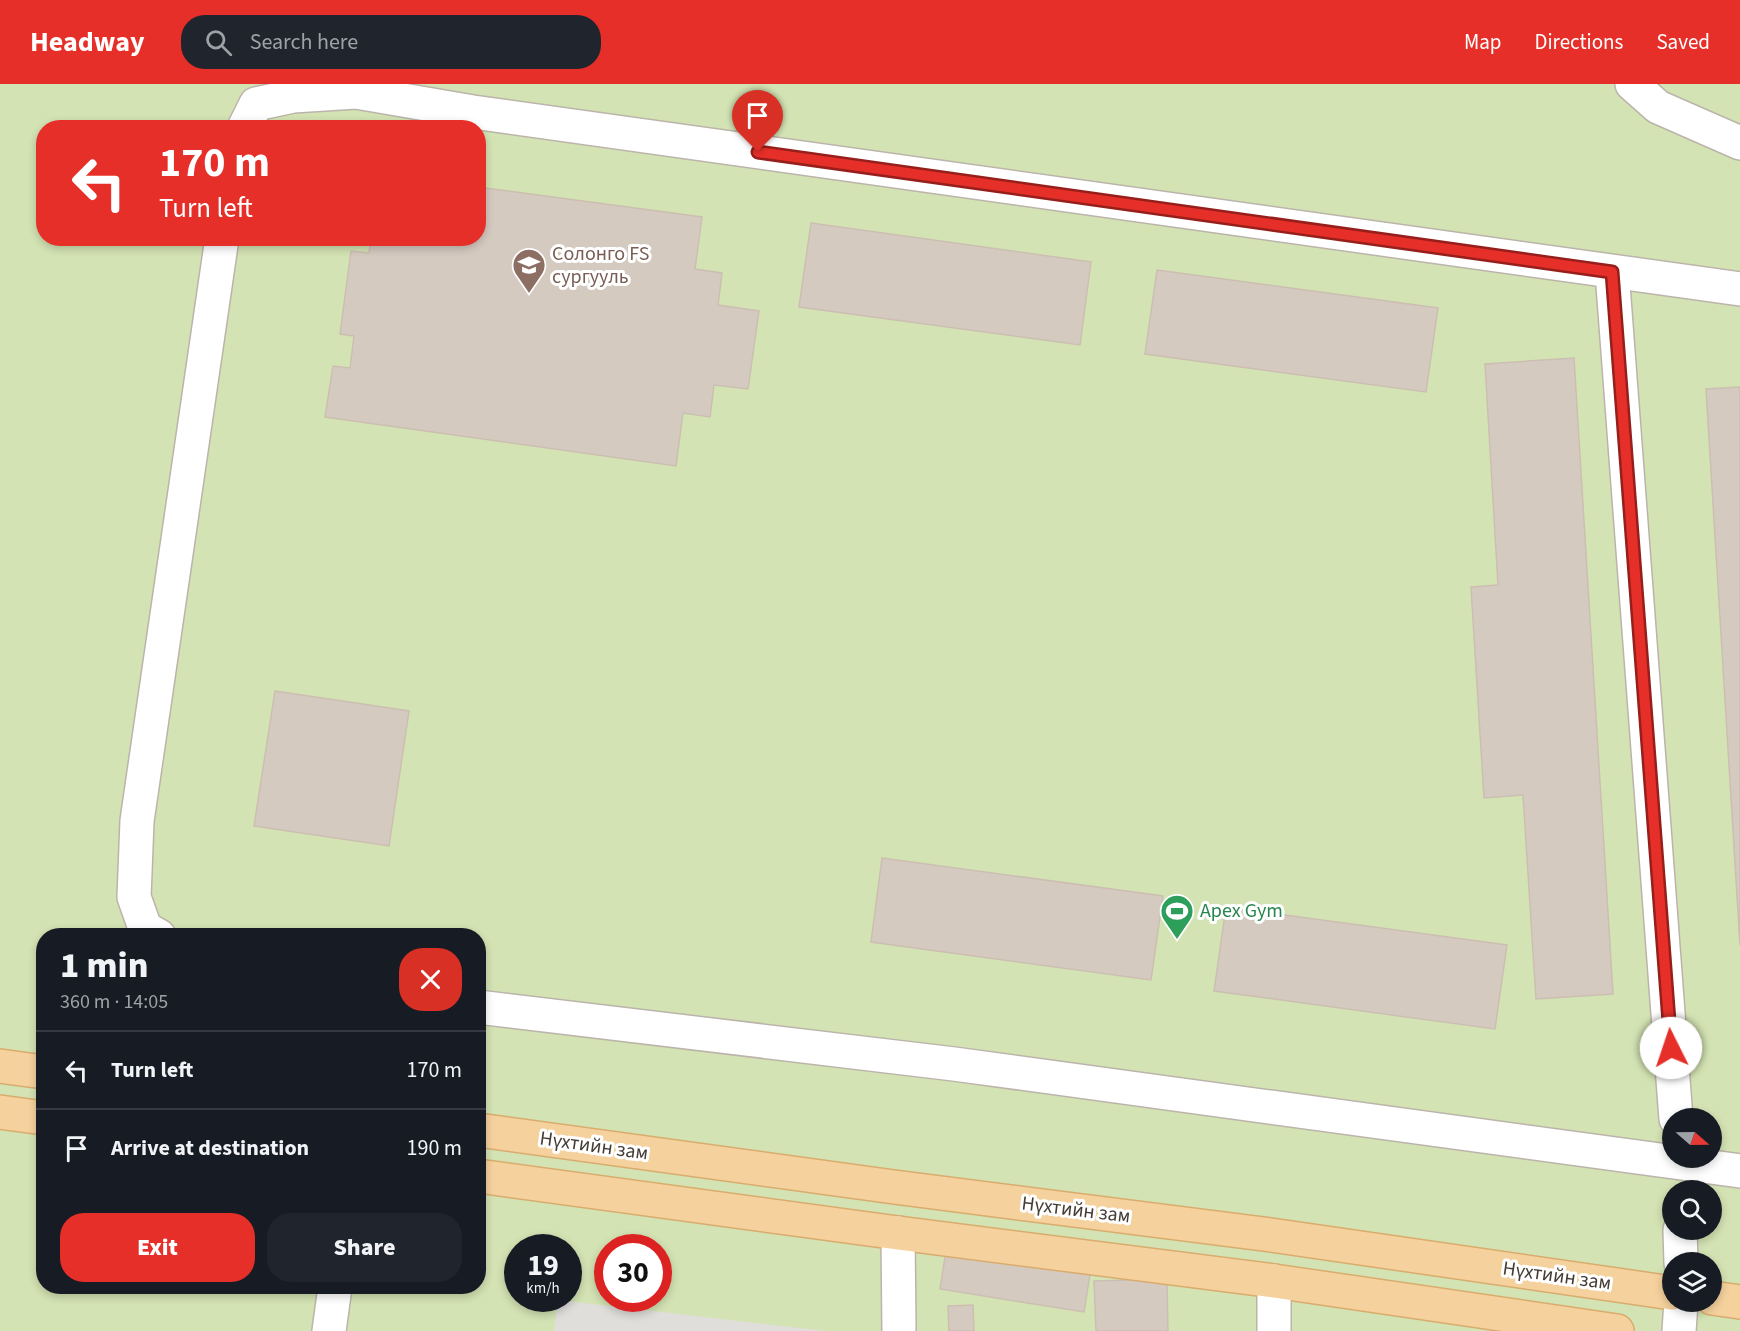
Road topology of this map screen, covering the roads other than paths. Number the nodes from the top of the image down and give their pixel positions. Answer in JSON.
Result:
{"nodes":[{"id":1,"x":1632,"y":84,"type":"edge"},
{"id":2,"x":248,"y":120,"type":"edge"},
{"id":3,"x":1740,"y":143,"type":"edge"},
{"id":4,"x":221,"y":246,"type":"edge"},
{"id":5,"x":1612,"y":272,"type":"junction"},
{"id":6,"x":1740,"y":289,"type":"edge"},
{"id":7,"x":147,"y":928,"type":"edge"},
{"id":8,"x":486,"y":1008,"type":"edge"},
{"id":9,"x":0,"y":1066,"type":"edge"},
{"id":10,"x":36,"y":1071,"type":"edge"},
{"id":11,"x":1675,"y":1108,"type":"edge"},
{"id":12,"x":0,"y":1112,"type":"edge"},
{"id":13,"x":36,"y":1117,"type":"edge"},
{"id":14,"x":486,"y":1131,"type":"edge"},
{"id":15,"x":1680,"y":1171,"type":"edge"},
{"id":16,"x":1740,"y":1172,"type":"edge"},
{"id":17,"x":486,"y":1177,"type":"edge"},
{"id":18,"x":897,"y":1233,"type":"junction"},
{"id":19,"x":1274,"y":1281,"type":"junction"},
{"id":20,"x":1662,"y":1292,"type":"edge"},
{"id":21,"x":334,"y":1294,"type":"edge"},
{"id":22,"x":1722,"y":1299,"type":"edge"},
{"id":23,"x":1740,"y":1302,"type":"edge"},
{"id":24,"x":1680,"y":1312,"type":"edge"},
{"id":25,"x":329,"y":1331,"type":"edge"},
{"id":26,"x":899,"y":1331,"type":"edge"},
{"id":27,"x":1274,"y":1331,"type":"edge"},
{"id":28,"x":1617,"y":1331,"type":"edge"},
{"id":29,"x":1679,"y":1331,"type":"edge"}],
"edges":[{"from":1,"to":3,"type":"street"},
{"from":2,"to":5,"type":"street"},
{"from":4,"to":7,"type":"street"},
{"from":5,"to":6,"type":"street"},
{"from":5,"to":11,"type":"street"},
{"from":8,"to":15,"type":"street"},
{"from":9,"to":10,"type":"main road"},
{"from":12,"to":13,"type":"main road"},
{"from":14,"to":20,"type":"main road","name":"Нүхтийн зам"},
{"from":15,"to":16,"type":"street"},
{"from":17,"to":18,"type":"main road"},
{"from":18,"to":19,"type":"main road"},
{"from":18,"to":26,"type":"street"},
{"from":19,"to":27,"type":"street"},
{"from":19,"to":28,"type":"main road"},
{"from":21,"to":25,"type":"street"},
{"from":22,"to":23,"type":"main road"},
{"from":24,"to":29,"type":"street"}]}
